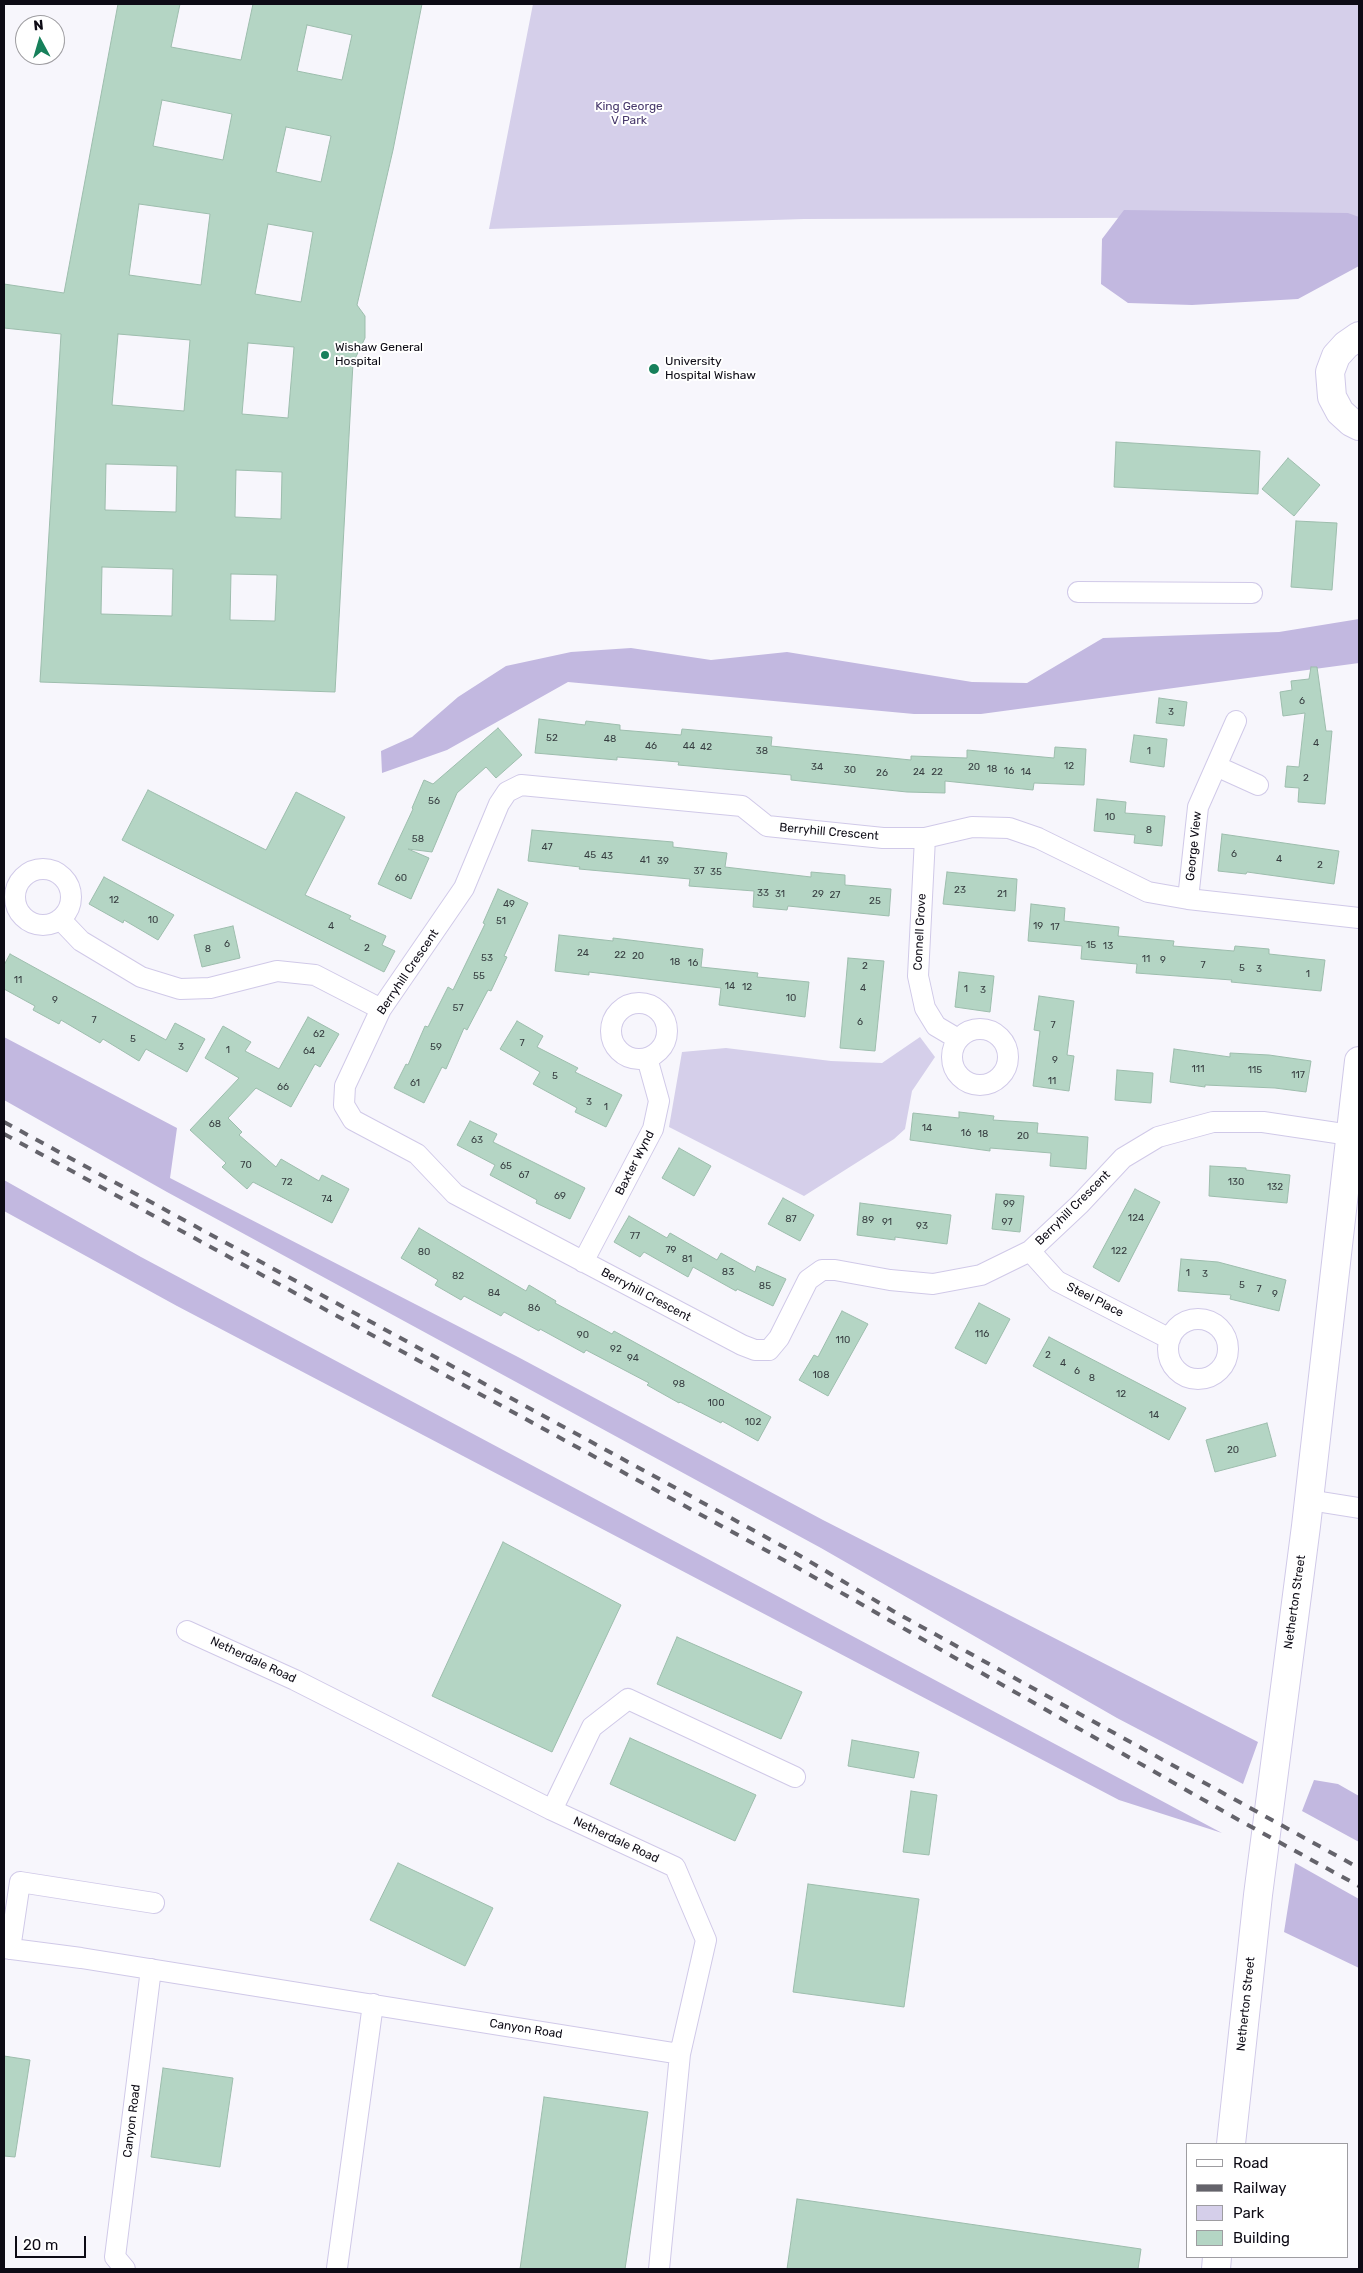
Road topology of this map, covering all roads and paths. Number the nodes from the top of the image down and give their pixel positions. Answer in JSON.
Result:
{"nodes":[{"id":1,"x":1359,"y":336,"type":"edge"},
{"id":2,"x":1359,"y":426,"type":"edge"},
{"id":3,"x":1078,"y":592,"type":"dead end"},
{"id":4,"x":1252,"y":593,"type":"dead end"},
{"id":5,"x":1236,"y":721,"type":"dead end"},
{"id":6,"x":1216,"y":766,"type":"junction"},
{"id":7,"x":1258,"y":785,"type":"dead end"},
{"id":8,"x":925,"y":838,"type":"junction"},
{"id":9,"x":1188,"y":900,"type":"junction"},
{"id":10,"x":1359,"y":918,"type":"edge"},
{"id":11,"x":60,"y":919,"type":"dead end"},
{"id":12,"x":381,"y":1009,"type":"junction"},
{"id":13,"x":958,"y":1039,"type":"dead end"},
{"id":14,"x":646,"y":1058,"type":"dead end"},
{"id":15,"x":1359,"y":1060,"type":"edge"},
{"id":16,"x":1350,"y":1135,"type":"junction"},
{"id":17,"x":1030,"y":1251,"type":"junction"},
{"id":18,"x":583,"y":1262,"type":"junction"},
{"id":19,"x":1170,"y":1339,"type":"dead end"},
{"id":20,"x":1308,"y":1500,"type":"junction"},
{"id":21,"x":1359,"y":1508,"type":"edge"},
{"id":22,"x":187,"y":1631,"type":"dead end"},
{"id":23,"x":795,"y":1778,"type":"dead end"},
{"id":24,"x":552,"y":1810,"type":"junction"},
{"id":25,"x":154,"y":1902,"type":"dead end"},
{"id":26,"x":7,"y":1948,"type":"edge"},
{"id":27,"x":151,"y":1969,"type":"junction"},
{"id":28,"x":373,"y":2004,"type":"junction"},
{"id":29,"x":680,"y":2054,"type":"junction"},
{"id":30,"x":1230,"y":2143,"type":"edge"},
{"id":31,"x":336,"y":2268,"type":"dead end"},
{"id":32,"x":125,"y":2269,"type":"edge"},
{"id":33,"x":658,"y":2269,"type":"edge"}],
"edges":[{"from":1,"to":2,"type":"street"},
{"from":3,"to":4,"type":"street"},
{"from":5,"to":6,"type":"street","name":"George View"},
{"from":6,"to":7,"type":"street"},
{"from":6,"to":9,"type":"street","name":"George View"},
{"from":8,"to":9,"type":"street","name":"Berryhill Crescent"},
{"from":8,"to":12,"type":"street","name":"Berryhill Crescent"},
{"from":8,"to":13,"type":"street","name":"Connell Grove"},
{"from":9,"to":10,"type":"street","name":"Berryhill Crescent"},
{"from":11,"to":12,"type":"street"},
{"from":12,"to":18,"type":"street","name":"Berryhill Crescent"},
{"from":14,"to":18,"type":"street","name":"Baxter Wynd"},
{"from":15,"to":16,"type":"street","name":"Netherton Street"},
{"from":16,"to":17,"type":"street","name":"Berryhill Crescent"},
{"from":16,"to":20,"type":"street","name":"Netherton Street"},
{"from":17,"to":18,"type":"street","name":"Berryhill Crescent"},
{"from":17,"to":19,"type":"street","name":"Steel Place"},
{"from":20,"to":21,"type":"street"},
{"from":20,"to":30,"type":"street","name":"Netherton Street"},
{"from":22,"to":24,"type":"street","name":"Netherdale Road"},
{"from":23,"to":24,"type":"street"},
{"from":24,"to":29,"type":"street","name":"Netherdale Road"},
{"from":25,"to":26,"type":"street"},
{"from":26,"to":27,"type":"street","name":"Canyon Road"},
{"from":27,"to":28,"type":"street","name":"Canyon Road"},
{"from":27,"to":32,"type":"street","name":"Canyon Road"},
{"from":28,"to":29,"type":"street","name":"Canyon Road"},
{"from":28,"to":31,"type":"street"},
{"from":29,"to":33,"type":"street","name":"Netherdale Road"}]}
